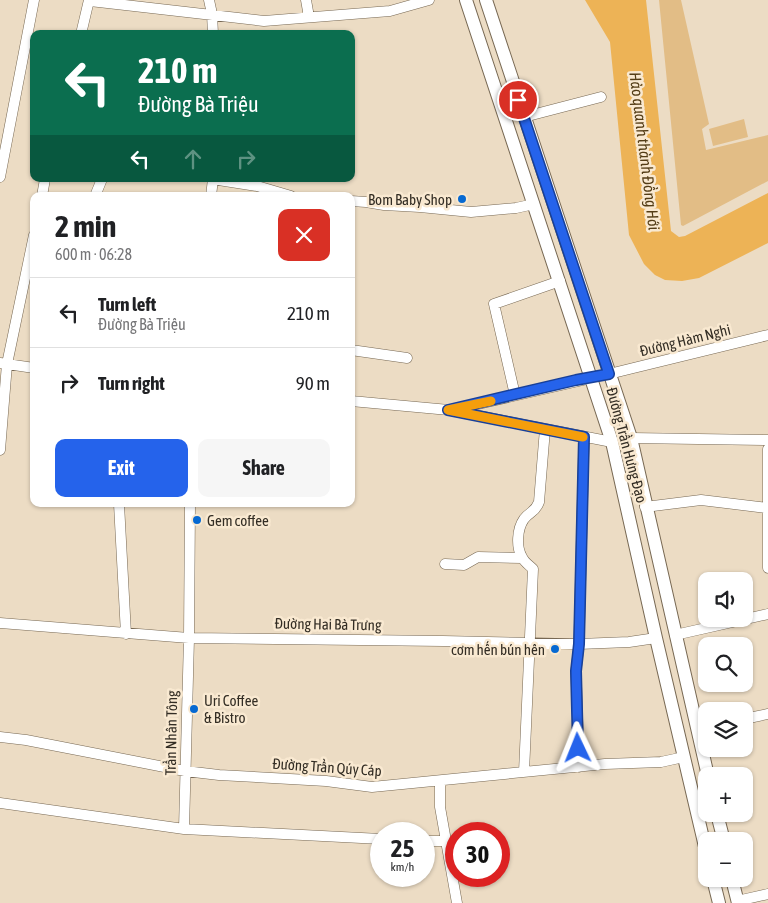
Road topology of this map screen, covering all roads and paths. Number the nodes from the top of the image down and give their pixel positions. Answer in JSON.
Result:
{"nodes":[{"id":1,"x":34,"y":0,"type":"edge"},
{"id":2,"x":209,"y":0,"type":"edge"},
{"id":3,"x":306,"y":0,"type":"edge"},
{"id":4,"x":429,"y":0,"type":"edge"},
{"id":5,"x":466,"y":0,"type":"edge"},
{"id":6,"x":486,"y":0,"type":"edge"},
{"id":7,"x":90,"y":1,"type":"edge"},
{"id":8,"x":212,"y":14,"type":"junction"},
{"id":9,"x":309,"y":17,"type":"junction"},
{"id":10,"x":83,"y":30,"type":"edge"},
{"id":11,"x":213,"y":30,"type":"edge"},
{"id":12,"x":601,"y":97,"type":"dead end"},
{"id":13,"x":524,"y":117,"type":"junction"},
{"id":14,"x":506,"y":119,"type":"junction"},
{"id":15,"x":0,"y":177,"type":"edge"},
{"id":16,"x":231,"y":182,"type":"edge"},
{"id":17,"x":277,"y":192,"type":"edge"},
{"id":18,"x":355,"y":201,"type":"edge"},
{"id":19,"x":534,"y":204,"type":"junction"},
{"id":20,"x":30,"y":253,"type":"edge"},
{"id":21,"x":560,"y":281,"type":"junction"},
{"id":22,"x":768,"y":335,"type":"edge"},
{"id":23,"x":355,"y":351,"type":"edge"},
{"id":24,"x":407,"y":358,"type":"dead end"},
{"id":25,"x":4,"y":364,"type":"edge"},
{"id":26,"x":30,"y":367,"type":"edge"},
{"id":27,"x":609,"y":374,"type":"junction"},
{"id":28,"x":592,"y":378,"type":"junction"},
{"id":29,"x":515,"y":395,"type":"junction"},
{"id":30,"x":355,"y":401,"type":"edge"},
{"id":31,"x":448,"y":410,"type":"junction"},
{"id":32,"x":544,"y":429,"type":"junction"},
{"id":33,"x":584,"y":437,"type":"junction"},
{"id":34,"x":631,"y":438,"type":"junction"},
{"id":35,"x":768,"y":440,"type":"edge"},
{"id":36,"x":612,"y":442,"type":"junction"},
{"id":37,"x":768,"y":449,"type":"edge"},
{"id":38,"x":0,"y":450,"type":"edge"},
{"id":39,"x":119,"y":507,"type":"edge"},
{"id":40,"x":190,"y":507,"type":"edge"},
{"id":41,"x":645,"y":507,"type":"junction"},
{"id":42,"x":767,"y":508,"type":"junction"},
{"id":43,"x":522,"y":558,"type":"junction"},
{"id":44,"x":445,"y":564,"type":"dead end"},
{"id":45,"x":768,"y":568,"type":"edge"},
{"id":46,"x":768,"y":614,"type":"edge"},
{"id":47,"x":0,"y":623,"type":"edge"},
{"id":48,"x":126,"y":634,"type":"junction"},
{"id":49,"x":675,"y":634,"type":"junction"},
{"id":50,"x":189,"y":638,"type":"junction"},
{"id":51,"x":656,"y":638,"type":"junction"},
{"id":52,"x":530,"y":644,"type":"junction"},
{"id":53,"x":579,"y":644,"type":"junction"},
{"id":54,"x":768,"y":714,"type":"edge"},
{"id":55,"x":698,"y":715,"type":"edge"},
{"id":56,"x":753,"y":717,"type":"edge"},
{"id":57,"x":0,"y":737,"type":"edge"},
{"id":58,"x":684,"y":757,"type":"junction"},
{"id":59,"x":579,"y":767,"type":"junction"},
{"id":60,"x":185,"y":771,"type":"junction"},
{"id":61,"x":524,"y":772,"type":"junction"},
{"id":62,"x":440,"y":782,"type":"junction"},
{"id":63,"x":0,"y":803,"type":"edge"},
{"id":64,"x":184,"y":829,"type":"junction"},
{"id":65,"x":702,"y":832,"type":"edge"},
{"id":66,"x":445,"y":835,"type":"edge"},
{"id":67,"x":370,"y":838,"type":"edge"},
{"id":68,"x":454,"y":887,"type":"edge"},
{"id":69,"x":715,"y":887,"type":"edge"},
{"id":70,"x":733,"y":887,"type":"edge"},
{"id":71,"x":768,"y":894,"type":"edge"},
{"id":72,"x":734,"y":902,"type":"edge"},
{"id":73,"x":457,"y":903,"type":"edge"},
{"id":74,"x":719,"y":903,"type":"edge"}],
"edges":[{"from":1,"to":15,"type":"street"},
{"from":2,"to":8,"type":"street"},
{"from":3,"to":9,"type":"street"},
{"from":4,"to":9,"type":"street"},
{"from":5,"to":14,"type":"main road","name":"Đường Trần Hưng Đạo"},
{"from":6,"to":13,"type":"main road","name":"Đường Trần Hưng Đạo"},
{"from":7,"to":8,"type":"street"},
{"from":7,"to":10,"type":"street"},
{"from":8,"to":9,"type":"street"},
{"from":8,"to":11,"type":"street"},
{"from":12,"to":13,"type":"street"},
{"from":13,"to":14,"type":"main road"},
{"from":13,"to":27,"type":"main road","name":"Đường Trần Hưng Đạo"},
{"from":14,"to":19,"type":"main road","name":"Đường Trần Hưng Đạo"},
{"from":16,"to":17,"type":"street"},
{"from":18,"to":19,"type":"street"},
{"from":19,"to":21,"type":"main road","name":"Đường Trần Hưng Đạo"},
{"from":20,"to":25,"type":"street"},
{"from":21,"to":28,"type":"main road","name":"Đường Trần Hưng Đạo"},
{"from":21,"to":29,"type":"street"},
{"from":22,"to":27,"type":"street","name":"Đường Hàm Nghi"},
{"from":23,"to":24,"type":"street"},
{"from":25,"to":26,"type":"street"},
{"from":25,"to":38,"type":"street"},
{"from":27,"to":28,"type":"main road"},
{"from":27,"to":34,"type":"main road","name":"Đường Trần Hưng Đạo"},
{"from":28,"to":29,"type":"street"},
{"from":28,"to":36,"type":"main road","name":"Đường Trần Hưng Đạo"},
{"from":29,"to":31,"type":"street"},
{"from":30,"to":31,"type":"street"},
{"from":31,"to":32,"type":"street"},
{"from":32,"to":33,"type":"street"},
{"from":32,"to":43,"type":"street"},
{"from":33,"to":36,"type":"street"},
{"from":33,"to":53,"type":"street"},
{"from":34,"to":35,"type":"street"},
{"from":34,"to":41,"type":"main road","name":"Đường Trần Hưng Đạo"},
{"from":36,"to":51,"type":"main road","name":"Đường Trần Hưng Đạo"},
{"from":37,"to":42,"type":"street"},
{"from":39,"to":48,"type":"street"},
{"from":40,"to":50,"type":"street","name":"Trần Nhân Tông"},
{"from":41,"to":42,"type":"street"},
{"from":41,"to":49,"type":"main road","name":"Đường Trần Hưng Đạo"},
{"from":42,"to":45,"type":"street"},
{"from":43,"to":44,"type":"street"},
{"from":43,"to":52,"type":"street"},
{"from":46,"to":49,"type":"street"},
{"from":47,"to":48,"type":"street","name":"Đường Hai Bà Trưng"},
{"from":48,"to":50,"type":"street","name":"Đường Hai Bà Trưng"},
{"from":49,"to":51,"type":"main road"},
{"from":49,"to":55,"type":"main road","name":"Đường Trần Hưng Đạo"},
{"from":50,"to":52,"type":"street","name":"Đường Hai Bà Trưng"},
{"from":50,"to":60,"type":"street","name":"Trần Nhân Tông"},
{"from":51,"to":53,"type":"street","name":"Đường Hai Bà Trưng"},
{"from":51,"to":58,"type":"main road","name":"Đường Trần Hưng Đạo"},
{"from":52,"to":53,"type":"street","name":"Đường Hai Bà Trưng"},
{"from":52,"to":61,"type":"street"},
{"from":53,"to":59,"type":"street"},
{"from":54,"to":56,"type":"street"},
{"from":57,"to":60,"type":"street","name":"Đường Trần Qúy Cáp"},
{"from":58,"to":59,"type":"street","name":"Đường Trần Qúy Cáp"},
{"from":58,"to":65,"type":"main road","name":"Đường Trần Hưng Đạo"},
{"from":59,"to":61,"type":"street","name":"Đường Trần Qúy Cáp"},
{"from":60,"to":62,"type":"street","name":"Đường Trần Qúy Cáp"},
{"from":60,"to":64,"type":"street","name":"Trần Nhân Tông"},
{"from":61,"to":62,"type":"street","name":"Đường Trần Qúy Cáp"},
{"from":62,"to":66,"type":"street"},
{"from":63,"to":64,"type":"street"},
{"from":64,"to":67,"type":"street"},
{"from":68,"to":73,"type":"street"},
{"from":69,"to":74,"type":"main road"},
{"from":70,"to":72,"type":"main road"},
{"from":71,"to":72,"type":"street"}]}
